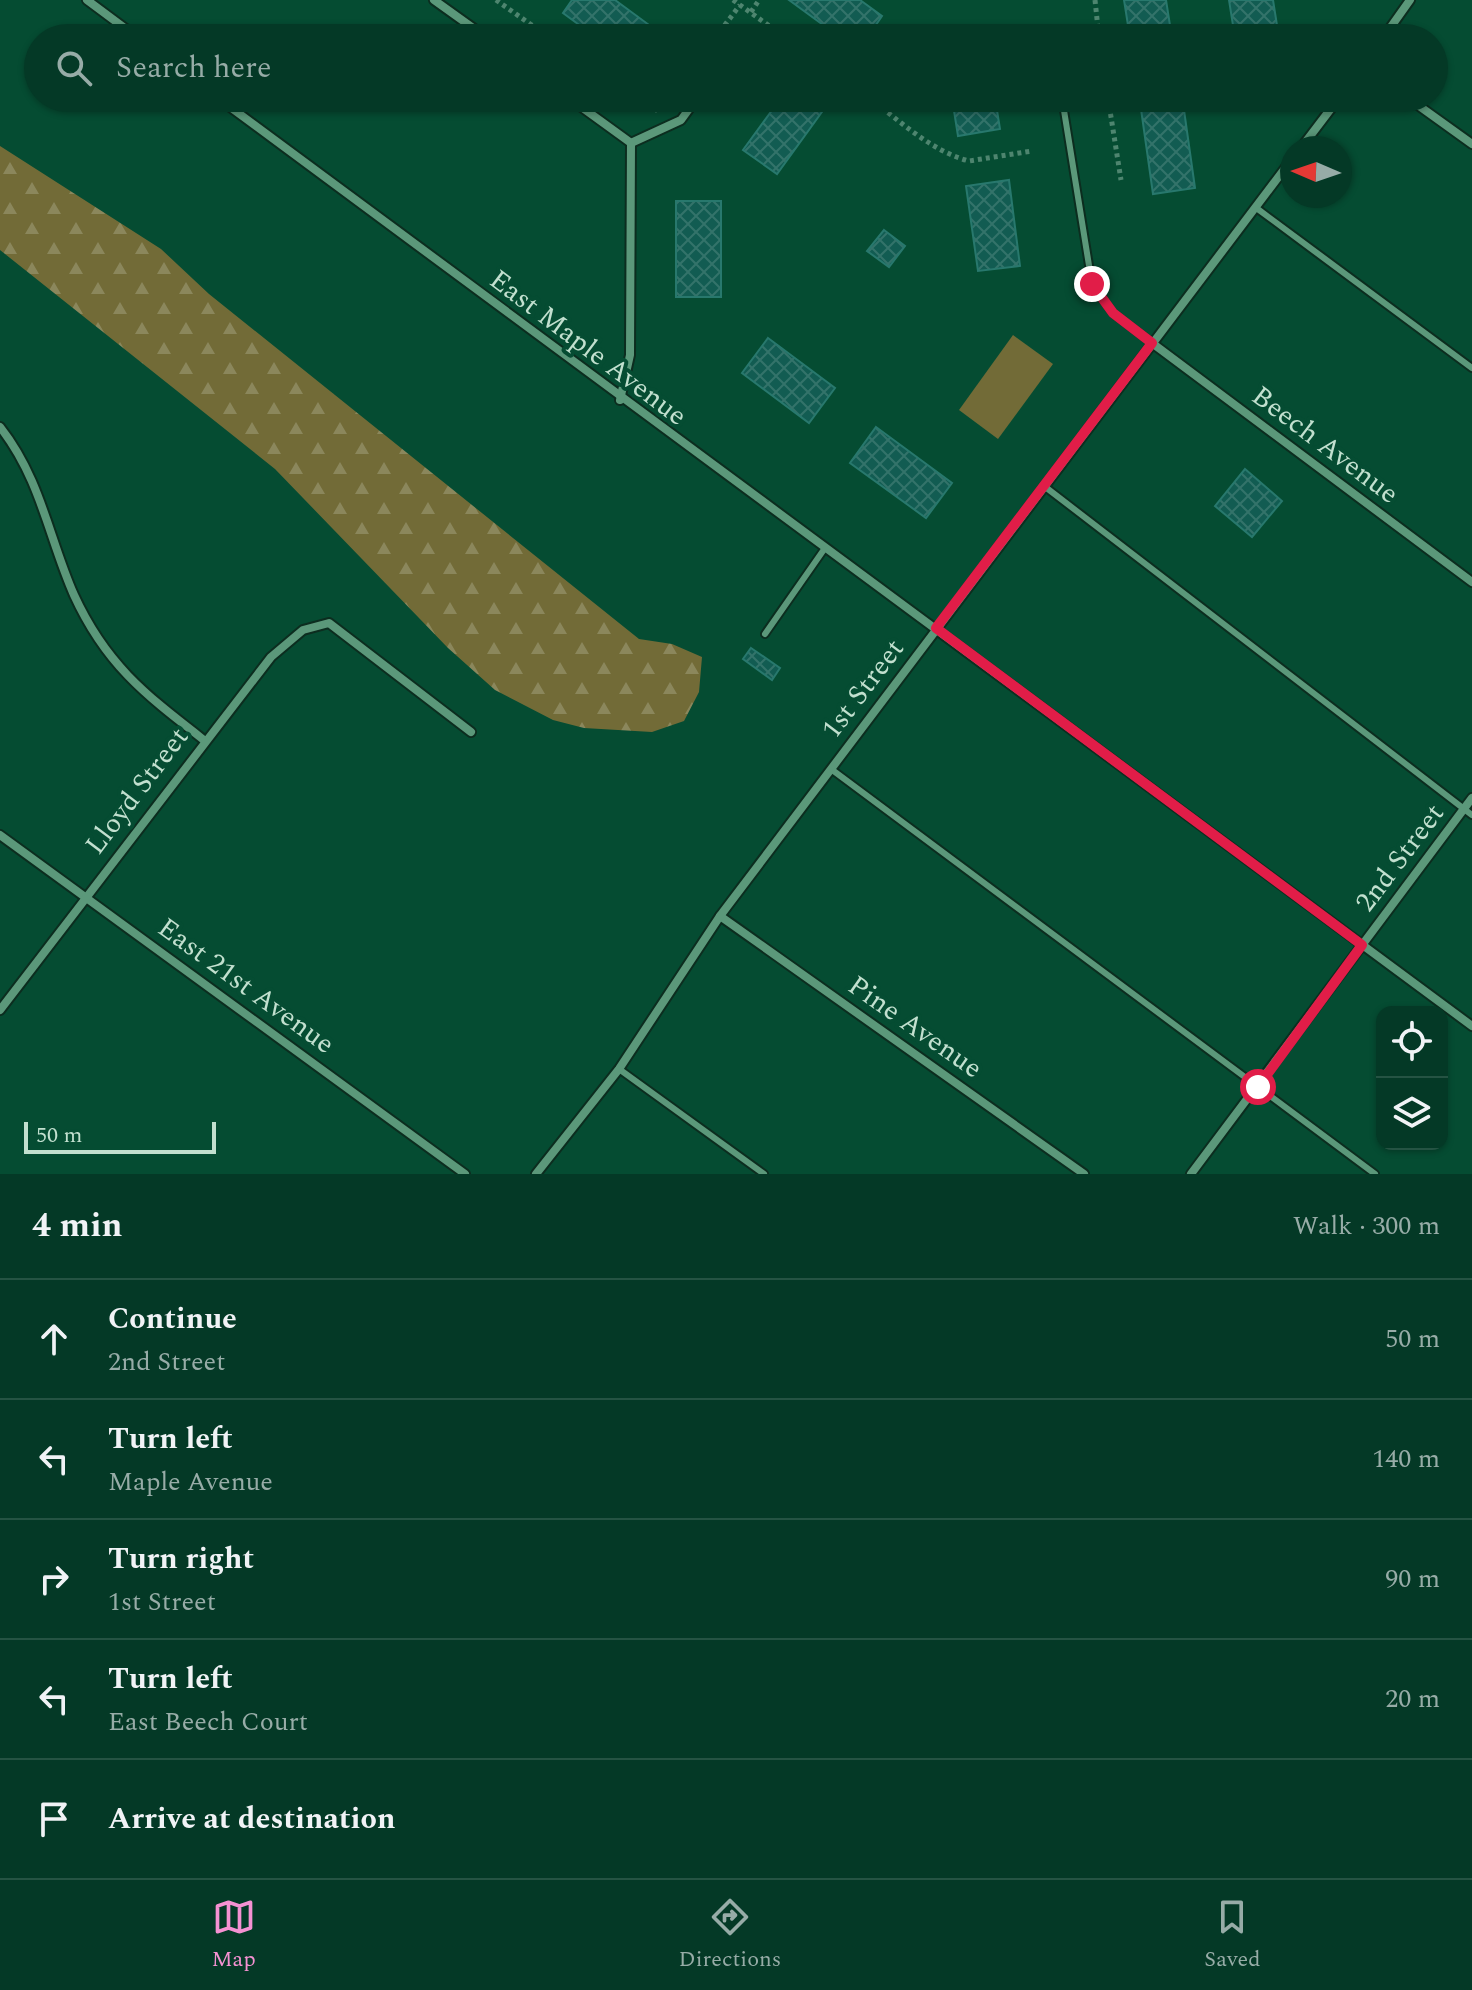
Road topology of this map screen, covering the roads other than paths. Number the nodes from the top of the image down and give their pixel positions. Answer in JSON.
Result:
{"nodes":[{"id":1,"x":434,"y":0,"type":"edge"},
{"id":2,"x":1410,"y":0,"type":"edge"},
{"id":3,"x":90,"y":1,"type":"edge"},
{"id":4,"x":120,"y":24,"type":"edge"},
{"id":5,"x":467,"y":24,"type":"edge"},
{"id":6,"x":1393,"y":24,"type":"edge"},
{"id":7,"x":237,"y":112,"type":"edge"},
{"id":8,"x":588,"y":112,"type":"edge"},
{"id":9,"x":687,"y":112,"type":"edge"},
{"id":10,"x":1064,"y":112,"type":"edge"},
{"id":11,"x":1328,"y":112,"type":"edge"},
{"id":12,"x":1427,"y":112,"type":"edge"},
{"id":13,"x":1310,"y":136,"type":"edge"},
{"id":14,"x":631,"y":143,"type":"junction"},
{"id":15,"x":1472,"y":144,"type":"edge"},
{"id":16,"x":1280,"y":175,"type":"edge"},
{"id":17,"x":1255,"y":207,"type":"junction"},
{"id":18,"x":1152,"y":343,"type":"junction"},
{"id":19,"x":1472,"y":368,"type":"edge"},
{"id":20,"x":620,"y":400,"type":"junction"},
{"id":21,"x":0,"y":427,"type":"edge"},
{"id":22,"x":1044,"y":486,"type":"junction"},
{"id":23,"x":825,"y":548,"type":"junction"},
{"id":24,"x":1472,"y":582,"type":"edge"},
{"id":25,"x":936,"y":628,"type":"junction"},
{"id":26,"x":765,"y":634,"type":"dead end"},
{"id":27,"x":471,"y":732,"type":"dead end"},
{"id":28,"x":204,"y":740,"type":"junction"},
{"id":29,"x":831,"y":769,"type":"junction"},
{"id":30,"x":1472,"y":798,"type":"edge"},
{"id":31,"x":1464,"y":809,"type":"junction"},
{"id":32,"x":1472,"y":815,"type":"edge"},
{"id":33,"x":0,"y":835,"type":"edge"},
{"id":34,"x":85,"y":896,"type":"junction"},
{"id":35,"x":720,"y":916,"type":"junction"},
{"id":36,"x":1362,"y":945,"type":"junction"},
{"id":37,"x":0,"y":1010,"type":"edge"},
{"id":38,"x":1472,"y":1026,"type":"edge"},
{"id":39,"x":619,"y":1069,"type":"junction"},
{"id":40,"x":1258,"y":1087,"type":"junction"},
{"id":41,"x":465,"y":1174,"type":"edge"},
{"id":42,"x":536,"y":1174,"type":"edge"},
{"id":43,"x":764,"y":1174,"type":"edge"},
{"id":44,"x":1084,"y":1174,"type":"edge"},
{"id":45,"x":1191,"y":1174,"type":"edge"},
{"id":46,"x":1375,"y":1174,"type":"edge"}],
"edges":[{"from":1,"to":5,"type":"street"},
{"from":2,"to":6,"type":"street"},
{"from":3,"to":4,"type":"street"},
{"from":7,"to":20,"type":"street","name":"East Maple Avenue"},
{"from":8,"to":14,"type":"street"},
{"from":9,"to":14,"type":"street"},
{"from":10,"to":18,"type":"lane"},
{"from":11,"to":13,"type":"street"},
{"from":12,"to":15,"type":"street"},
{"from":14,"to":20,"type":"street"},
{"from":16,"to":17,"type":"street","name":"1st Street"},
{"from":17,"to":18,"type":"street","name":"1st Street"},
{"from":17,"to":19,"type":"lane"},
{"from":18,"to":22,"type":"street","name":"1st Street"},
{"from":18,"to":24,"type":"street","name":"Beech Avenue"},
{"from":20,"to":23,"type":"street","name":"East Maple Avenue"},
{"from":21,"to":28,"type":"street"},
{"from":22,"to":25,"type":"street","name":"1st Street"},
{"from":22,"to":31,"type":"lane"},
{"from":23,"to":25,"type":"street","name":"East Maple Avenue"},
{"from":23,"to":26,"type":"lane"},
{"from":25,"to":29,"type":"street","name":"1st Street"},
{"from":25,"to":36,"type":"street","name":"East Maple Avenue"},
{"from":27,"to":28,"type":"street","name":"Lloyd Street"},
{"from":28,"to":34,"type":"street","name":"Lloyd Street"},
{"from":29,"to":35,"type":"street","name":"1st Street"},
{"from":29,"to":40,"type":"lane"},
{"from":30,"to":31,"type":"street","name":"2nd Street"},
{"from":31,"to":32,"type":"lane"},
{"from":31,"to":36,"type":"street","name":"2nd Street"},
{"from":33,"to":34,"type":"street","name":"East 21st Avenue"},
{"from":34,"to":37,"type":"street","name":"Lloyd Street"},
{"from":34,"to":41,"type":"street","name":"East 21st Avenue"},
{"from":35,"to":39,"type":"street","name":"1st Street"},
{"from":35,"to":44,"type":"street","name":"Pine Avenue"},
{"from":36,"to":38,"type":"street","name":"East Maple Avenue"},
{"from":36,"to":40,"type":"street","name":"2nd Street"},
{"from":39,"to":42,"type":"street","name":"1st Street"},
{"from":39,"to":43,"type":"lane"},
{"from":40,"to":45,"type":"street","name":"2nd Street"},
{"from":40,"to":46,"type":"lane"}]}
